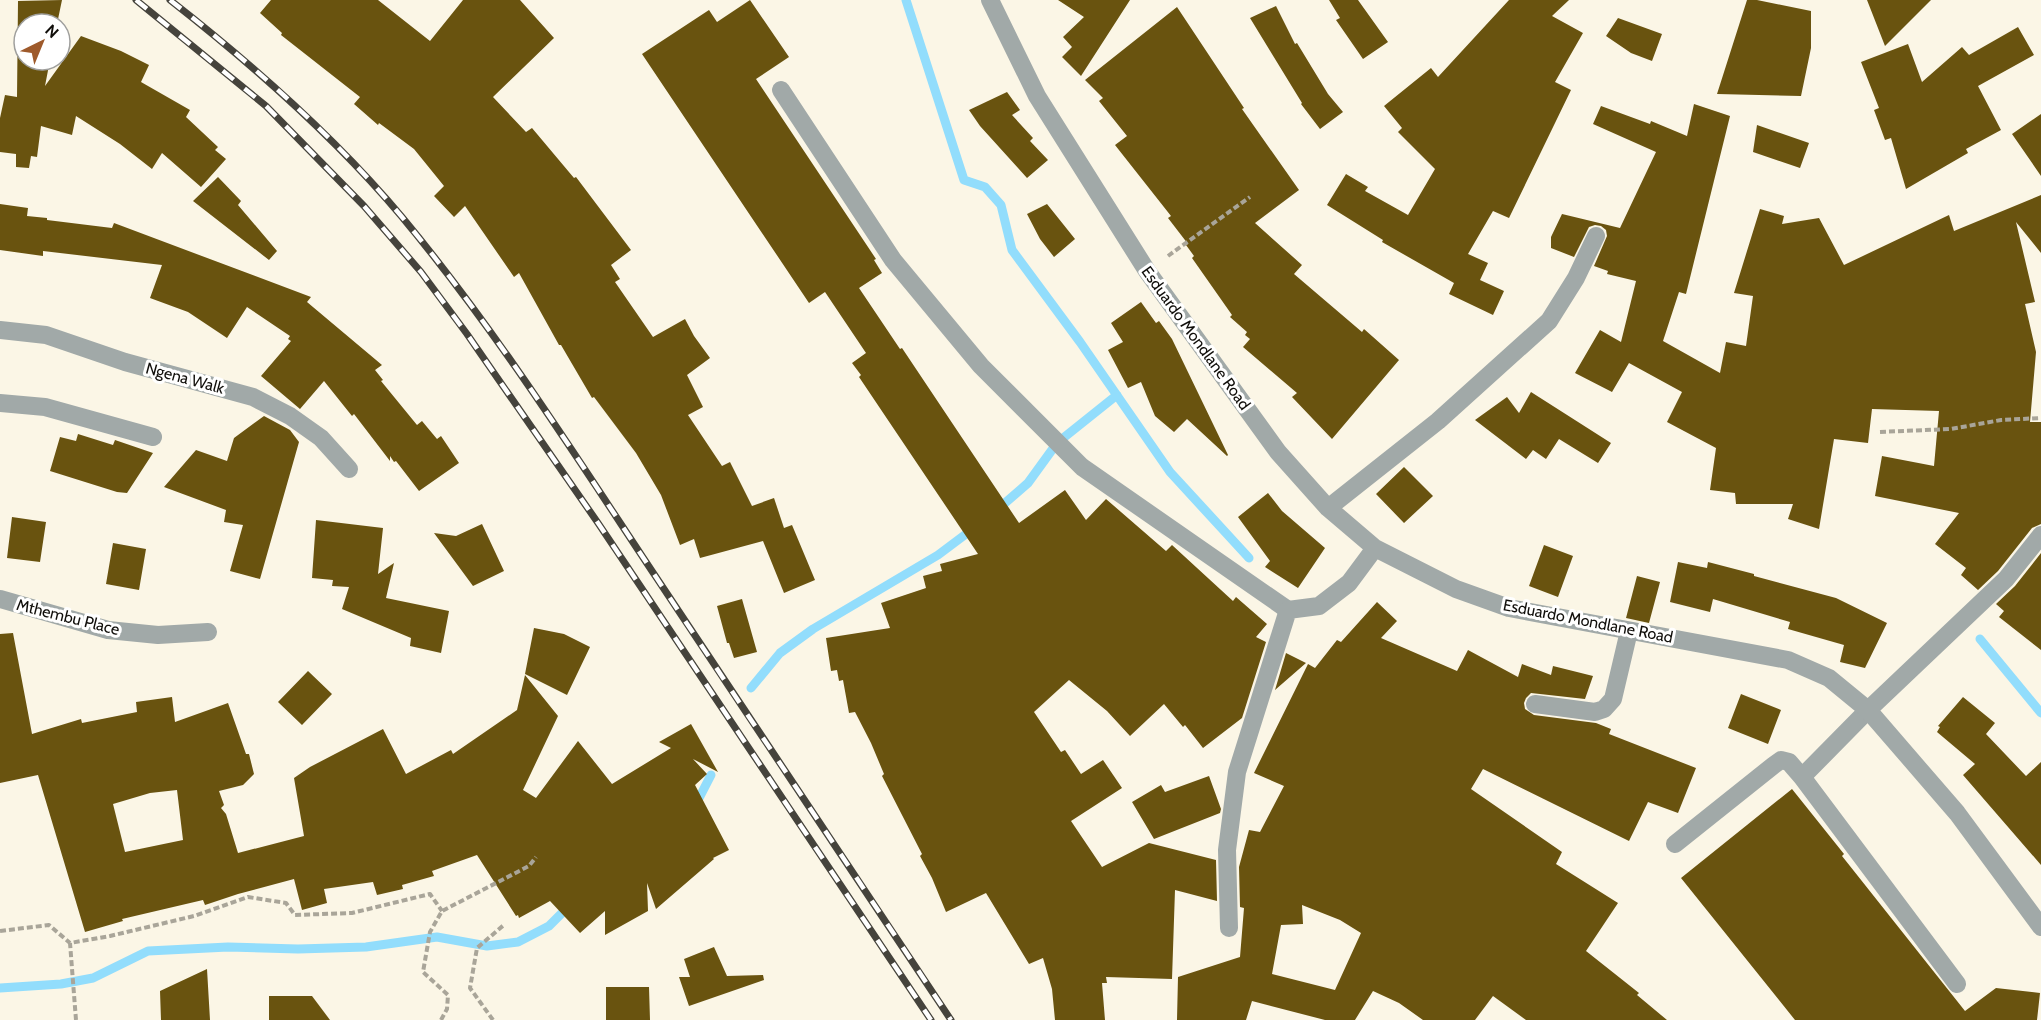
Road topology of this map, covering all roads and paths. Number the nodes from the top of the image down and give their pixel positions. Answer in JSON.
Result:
{"nodes":[{"id":1,"x":990,"y":0,"type":"edge"},
{"id":2,"x":780,"y":90,"type":"dead end"},
{"id":3,"x":1251,"y":197,"type":"dead end"},
{"id":4,"x":1596,"y":236,"type":"dead end"},
{"id":5,"x":1148,"y":271,"type":"junction"},
{"id":6,"x":0,"y":330,"type":"edge"},
{"id":7,"x":0,"y":403,"type":"edge"},
{"id":8,"x":2041,"y":418,"type":"edge"},
{"id":9,"x":1880,"y":432,"type":"dead end"},
{"id":10,"x":153,"y":437,"type":"dead end"},
{"id":11,"x":349,"y":469,"type":"dead end"},
{"id":12,"x":1328,"y":508,"type":"junction"},
{"id":13,"x":2041,"y":535,"type":"edge"},
{"id":14,"x":1375,"y":548,"type":"junction"},
{"id":15,"x":0,"y":599,"type":"edge"},
{"id":16,"x":1288,"y":610,"type":"junction"},
{"id":17,"x":1629,"y":631,"type":"junction"},
{"id":18,"x":208,"y":632,"type":"dead end"},
{"id":19,"x":1536,"y":704,"type":"dead end"},
{"id":20,"x":1868,"y":710,"type":"junction"},
{"id":21,"x":1802,"y":777,"type":"junction"},
{"id":22,"x":1675,"y":844,"type":"dead end"},
{"id":23,"x":536,"y":857,"type":"dead end"},
{"id":24,"x":442,"y":911,"type":"junction"},
{"id":25,"x":505,"y":924,"type":"dead end"},
{"id":26,"x":2041,"y":927,"type":"edge"},
{"id":27,"x":1229,"y":928,"type":"dead end"},
{"id":28,"x":0,"y":931,"type":"edge"},
{"id":29,"x":70,"y":942,"type":"junction"},
{"id":30,"x":1958,"y":984,"type":"dead end"},
{"id":31,"x":76,"y":1020,"type":"edge"},
{"id":32,"x":441,"y":1020,"type":"edge"},
{"id":33,"x":493,"y":1020,"type":"edge"}],
"edges":[{"from":1,"to":5,"type":"street","name":"Esduardo Mondlane Road"},
{"from":2,"to":16,"type":"street"},
{"from":3,"to":5,"type":"path"},
{"from":4,"to":12,"type":"street"},
{"from":5,"to":12,"type":"street","name":"Esduardo Mondlane Road"},
{"from":6,"to":11,"type":"street","name":"Ngena Walk"},
{"from":7,"to":10,"type":"street"},
{"from":8,"to":9,"type":"path"},
{"from":12,"to":14,"type":"street","name":"Esduardo Mondlane Road"},
{"from":13,"to":20,"type":"street"},
{"from":14,"to":16,"type":"street"},
{"from":14,"to":17,"type":"street","name":"Esduardo Mondlane Road"},
{"from":15,"to":18,"type":"street","name":"Mthembu Place"},
{"from":16,"to":27,"type":"street"},
{"from":17,"to":19,"type":"street"},
{"from":17,"to":20,"type":"street","name":"Esduardo Mondlane Road"},
{"from":20,"to":21,"type":"street"},
{"from":20,"to":26,"type":"street","name":"Esduardo Mondlane Road"},
{"from":21,"to":22,"type":"street"},
{"from":21,"to":30,"type":"street"},
{"from":23,"to":24,"type":"path"},
{"from":24,"to":29,"type":"path"},
{"from":24,"to":32,"type":"path"},
{"from":25,"to":33,"type":"path"},
{"from":28,"to":29,"type":"path"},
{"from":29,"to":31,"type":"path"}]}
